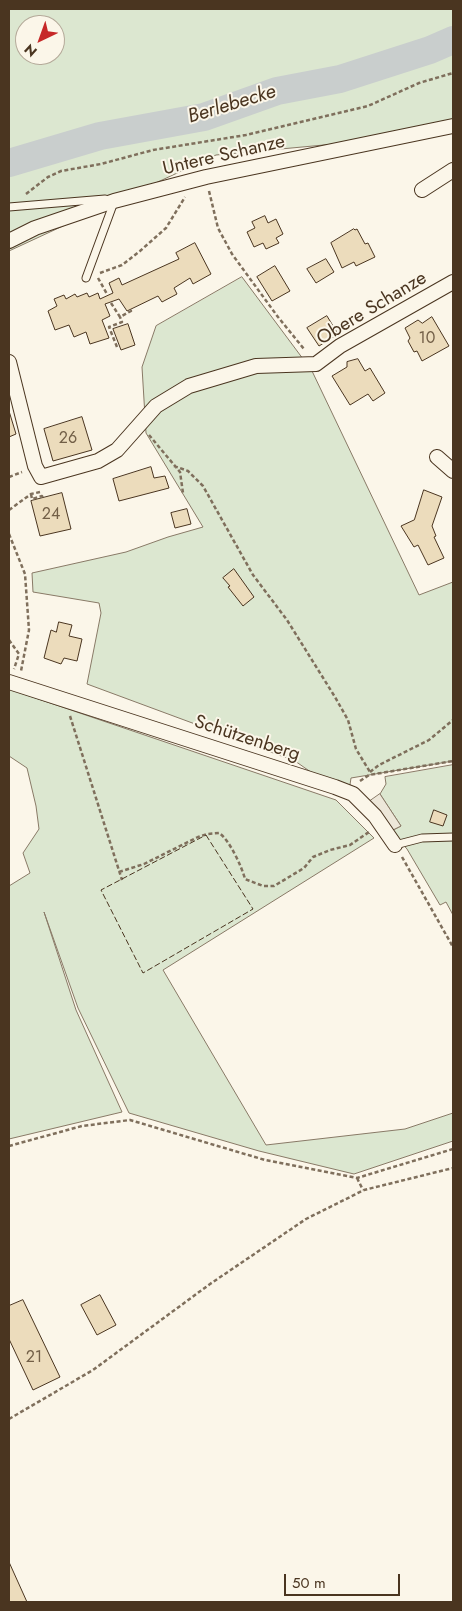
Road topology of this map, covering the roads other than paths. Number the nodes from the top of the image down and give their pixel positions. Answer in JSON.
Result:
{"nodes":[{"id":1,"x":453,"y":126,"type":"edge"},
{"id":2,"x":453,"y":170,"type":"edge"},
{"id":3,"x":422,"y":190,"type":"dead end"},
{"id":4,"x":114,"y":200,"type":"junction"},
{"id":5,"x":9,"y":207,"type":"edge"},
{"id":6,"x":9,"y":241,"type":"edge"},
{"id":7,"x":86,"y":278,"type":"dead end"},
{"id":8,"x":453,"y":282,"type":"edge"},
{"id":9,"x":9,"y":362,"type":"edge"},
{"id":10,"x":437,"y":457,"type":"dead end"},
{"id":11,"x":453,"y":471,"type":"edge"},
{"id":12,"x":13,"y":683,"type":"edge"},
{"id":13,"x":453,"y":837,"type":"edge"},
{"id":14,"x":395,"y":845,"type":"joint"}],
"edges":[{"from":1,"to":4,"type":"street","name":"Untere Schanze"},
{"from":2,"to":3,"type":"street"},
{"from":4,"to":5,"type":"lane"},
{"from":4,"to":6,"type":"street","name":"Untere Schanze"},
{"from":4,"to":7,"type":"lane"},
{"from":8,"to":9,"type":"street","name":"Obere Schanze"},
{"from":10,"to":11,"type":"street"},
{"from":12,"to":14,"type":"street","name":"Schützenberg"},
{"from":13,"to":14,"type":"lane"}]}
